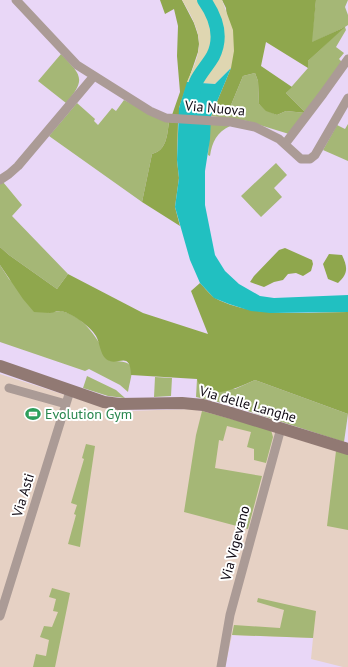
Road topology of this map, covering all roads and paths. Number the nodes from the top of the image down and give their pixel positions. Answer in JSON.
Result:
{"nodes":[{"id":1,"x":16,"y":0,"type":"edge"},
{"id":2,"x":348,"y":59,"type":"edge"},
{"id":3,"x":94,"y":76,"type":"junction"},
{"id":4,"x":348,"y":100,"type":"edge"},
{"id":5,"x":285,"y":144,"type":"junction"},
{"id":6,"x":0,"y":180,"type":"edge"},
{"id":7,"x":0,"y":366,"type":"edge"},
{"id":8,"x":9,"y":388,"type":"dead end"},
{"id":9,"x":70,"y":391,"type":"junction"},
{"id":10,"x":66,"y":404,"type":"junction"},
{"id":11,"x":281,"y":428,"type":"junction"},
{"id":12,"x":348,"y":449,"type":"edge"},
{"id":13,"x":0,"y":616,"type":"edge"},
{"id":14,"x":221,"y":667,"type":"edge"}],
"edges":[{"from":1,"to":3,"type":"street","name":"Via Nuova"},
{"from":2,"to":5,"type":"street"},
{"from":3,"to":5,"type":"street","name":"Via Nuova"},
{"from":3,"to":6,"type":"street"},
{"from":4,"to":5,"type":"street","name":"Via Nuova"},
{"from":7,"to":9,"type":"main road","name":"Via delle Langhe"},
{"from":8,"to":10,"type":"street"},
{"from":9,"to":10,"type":"street","name":"Via Asti"},
{"from":9,"to":11,"type":"main road","name":"Via delle Langhe"},
{"from":10,"to":13,"type":"street","name":"Via Asti"},
{"from":11,"to":12,"type":"main road","name":"Via delle Langhe"},
{"from":11,"to":14,"type":"street","name":"Via Vigevano"}]}
